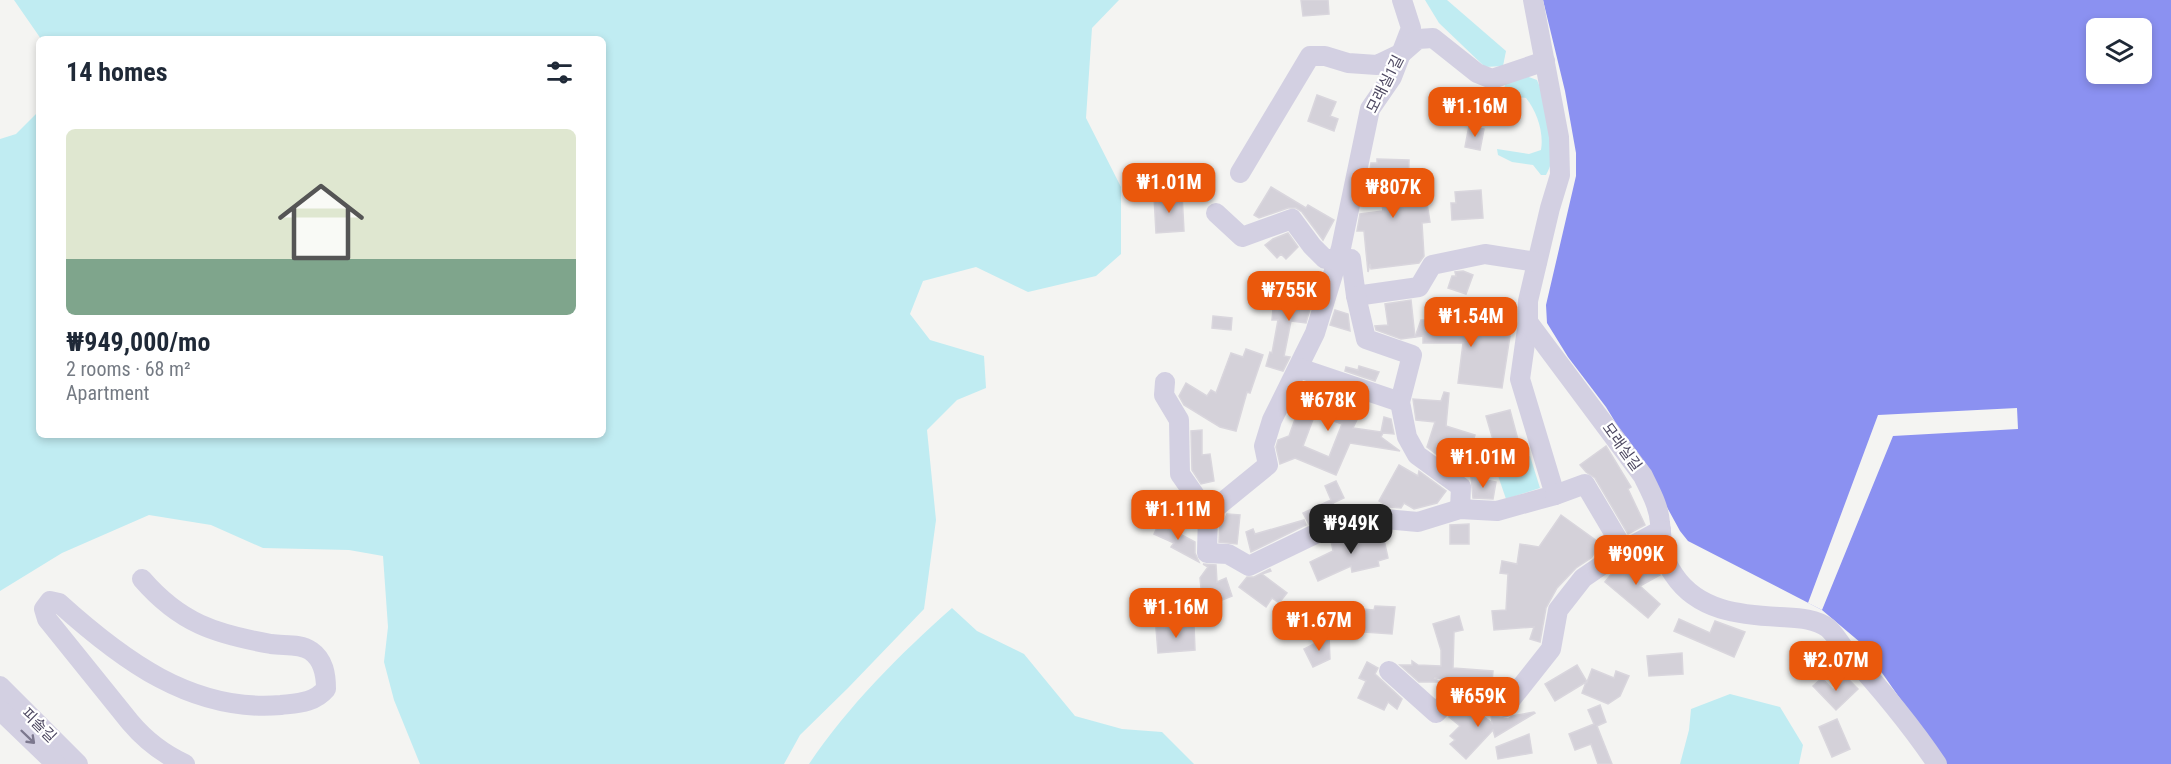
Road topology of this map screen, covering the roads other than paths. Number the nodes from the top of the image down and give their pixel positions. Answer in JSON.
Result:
{"nodes":[{"id":1,"x":1402,"y":0,"type":"edge"},
{"id":2,"x":1533,"y":0,"type":"edge"},
{"id":3,"x":1402,"y":53,"type":"junction"},
{"id":4,"x":1545,"y":61,"type":"junction"},
{"id":5,"x":1240,"y":173,"type":"dead end"},
{"id":6,"x":1216,"y":213,"type":"dead end"},
{"id":7,"x":1338,"y":258,"type":"junction"},
{"id":8,"x":1538,"y":262,"type":"junction"},
{"id":9,"x":1356,"y":296,"type":"junction"},
{"id":10,"x":1528,"y":322,"type":"junction"},
{"id":11,"x":1299,"y":368,"type":"junction"},
{"id":12,"x":1166,"y":382,"type":"dead end"},
{"id":13,"x":1400,"y":402,"type":"junction"},
{"id":14,"x":1555,"y":495,"type":"junction"},
{"id":15,"x":1461,"y":509,"type":"junction"},
{"id":16,"x":1208,"y":514,"type":"junction"},
{"id":17,"x":1661,"y":530,"type":"junction"},
{"id":18,"x":1624,"y":550,"type":"junction"},
{"id":19,"x":141,"y":579,"type":"dead end"},
{"id":20,"x":1389,"y":671,"type":"dead end"},
{"id":21,"x":0,"y":686,"type":"edge"},
{"id":22,"x":0,"y":710,"type":"edge"},
{"id":23,"x":56,"y":764,"type":"edge"},
{"id":24,"x":78,"y":764,"type":"edge"},
{"id":25,"x":185,"y":764,"type":"edge"},
{"id":26,"x":1937,"y":764,"type":"edge"}],
"edges":[{"from":1,"to":3,"type":"street","name":"모래실1길"},
{"from":2,"to":4,"type":"street"},
{"from":3,"to":4,"type":"street"},
{"from":3,"to":5,"type":"street"},
{"from":3,"to":7,"type":"street","name":"모래실1길"},
{"from":4,"to":8,"type":"street"},
{"from":6,"to":7,"type":"street"},
{"from":7,"to":9,"type":"street"},
{"from":7,"to":11,"type":"street","name":"모래실1길"},
{"from":8,"to":9,"type":"street"},
{"from":8,"to":10,"type":"street"},
{"from":9,"to":13,"type":"street"},
{"from":10,"to":14,"type":"street"},
{"from":10,"to":17,"type":"street","name":"모래실길"},
{"from":11,"to":13,"type":"street"},
{"from":11,"to":16,"type":"street","name":"모래실1길"},
{"from":12,"to":16,"type":"street"},
{"from":13,"to":15,"type":"street"},
{"from":14,"to":15,"type":"street"},
{"from":14,"to":18,"type":"street"},
{"from":15,"to":16,"type":"street"},
{"from":17,"to":18,"type":"street"},
{"from":17,"to":26,"type":"street","name":"모래실길"},
{"from":18,"to":20,"type":"street"},
{"from":19,"to":25,"type":"street"},
{"from":21,"to":24,"type":"street","name":"피솔길"},
{"from":22,"to":23,"type":"street","name":"피솔길","one_way":true}]}
